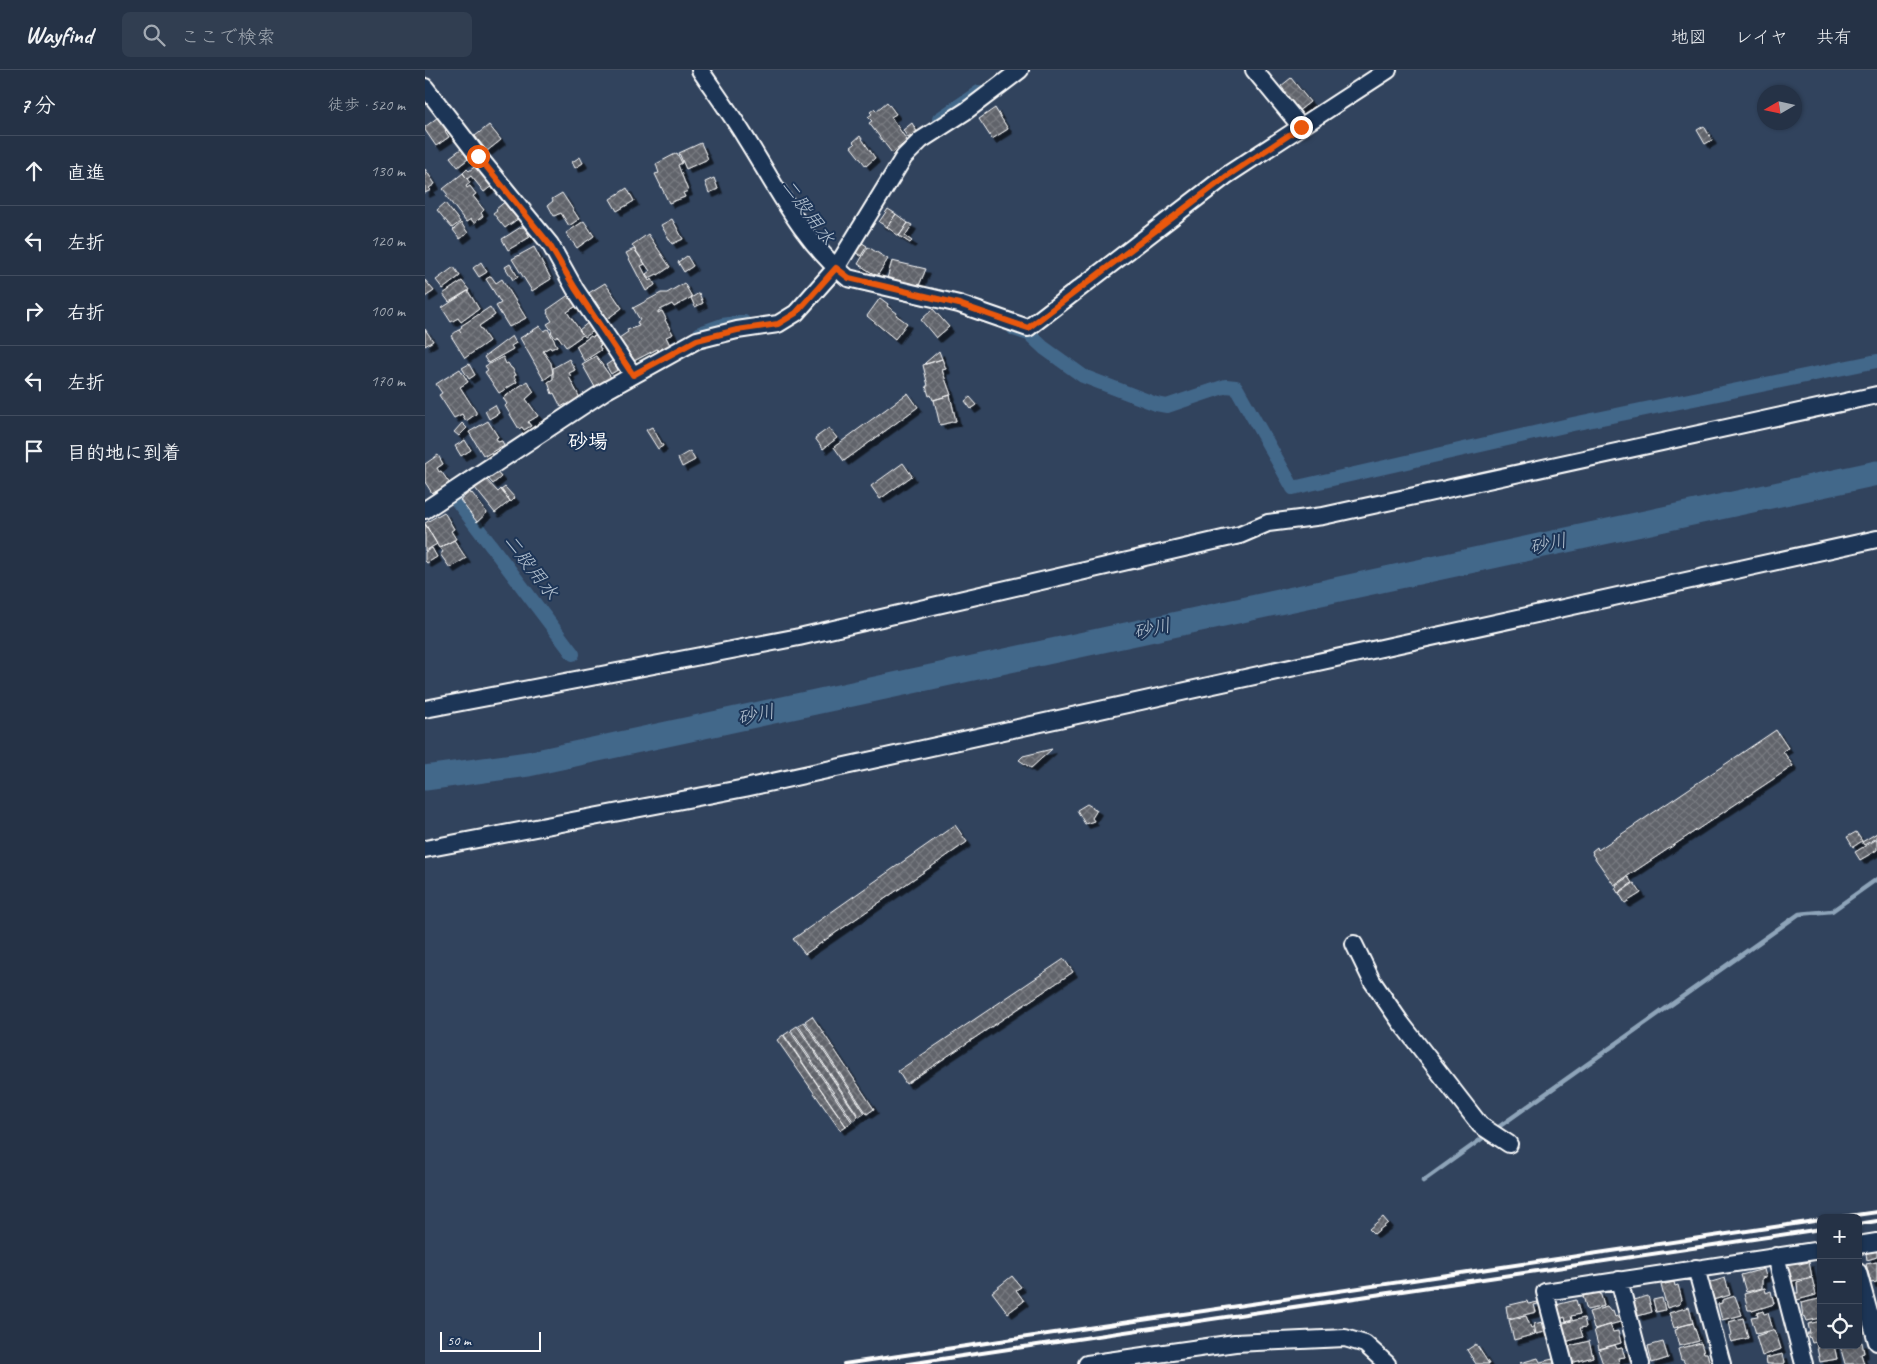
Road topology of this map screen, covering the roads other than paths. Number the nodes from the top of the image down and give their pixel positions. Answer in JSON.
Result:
{"nodes":[{"id":1,"x":700,"y":70,"type":"edge"},
{"id":2,"x":1020,"y":70,"type":"edge"},
{"id":3,"x":1255,"y":70,"type":"edge"},
{"id":4,"x":1388,"y":70,"type":"edge"},
{"id":5,"x":425,"y":87,"type":"edge"},
{"id":6,"x":1301,"y":127,"type":"junction"},
{"id":7,"x":836,"y":268,"type":"junction"},
{"id":8,"x":633,"y":375,"type":"junction"},
{"id":9,"x":1877,"y":395,"type":"edge"},
{"id":10,"x":425,"y":510,"type":"edge"},
{"id":11,"x":1877,"y":538,"type":"edge"},
{"id":12,"x":425,"y":710,"type":"edge"},
{"id":13,"x":425,"y":849,"type":"edge"},
{"id":14,"x":1355,"y":944,"type":"dead end"},
{"id":15,"x":1509,"y":1144,"type":"dead end"},
{"id":16,"x":1877,"y":1242,"type":"edge"},
{"id":17,"x":1862,"y":1244,"type":"edge"},
{"id":18,"x":1817,"y":1251,"type":"edge"},
{"id":19,"x":1776,"y":1256,"type":"junction"},
{"id":20,"x":1696,"y":1268,"type":"junction"},
{"id":21,"x":1619,"y":1280,"type":"junction"},
{"id":22,"x":1862,"y":1287,"type":"edge"},
{"id":23,"x":1877,"y":1342,"type":"edge"},
{"id":24,"x":1087,"y":1364,"type":"edge"},
{"id":25,"x":1387,"y":1364,"type":"edge"},
{"id":26,"x":1563,"y":1364,"type":"edge"},
{"id":27,"x":1641,"y":1364,"type":"edge"},
{"id":28,"x":1722,"y":1364,"type":"edge"},
{"id":29,"x":1804,"y":1364,"type":"edge"}],
"edges":[{"from":1,"to":7,"type":"street"},
{"from":2,"to":7,"type":"street"},
{"from":3,"to":6,"type":"street"},
{"from":4,"to":6,"type":"street"},
{"from":5,"to":8,"type":"street"},
{"from":6,"to":7,"type":"street"},
{"from":7,"to":8,"type":"street"},
{"from":8,"to":10,"type":"street"},
{"from":9,"to":12,"type":"street"},
{"from":11,"to":13,"type":"street"},
{"from":14,"to":15,"type":"street"},
{"from":16,"to":17,"type":"street"},
{"from":18,"to":19,"type":"street"},
{"from":19,"to":20,"type":"street"},
{"from":19,"to":29,"type":"street"},
{"from":20,"to":21,"type":"street"},
{"from":20,"to":28,"type":"street"},
{"from":21,"to":26,"type":"street"},
{"from":21,"to":27,"type":"street"},
{"from":22,"to":23,"type":"street"},
{"from":24,"to":25,"type":"street"}]}
